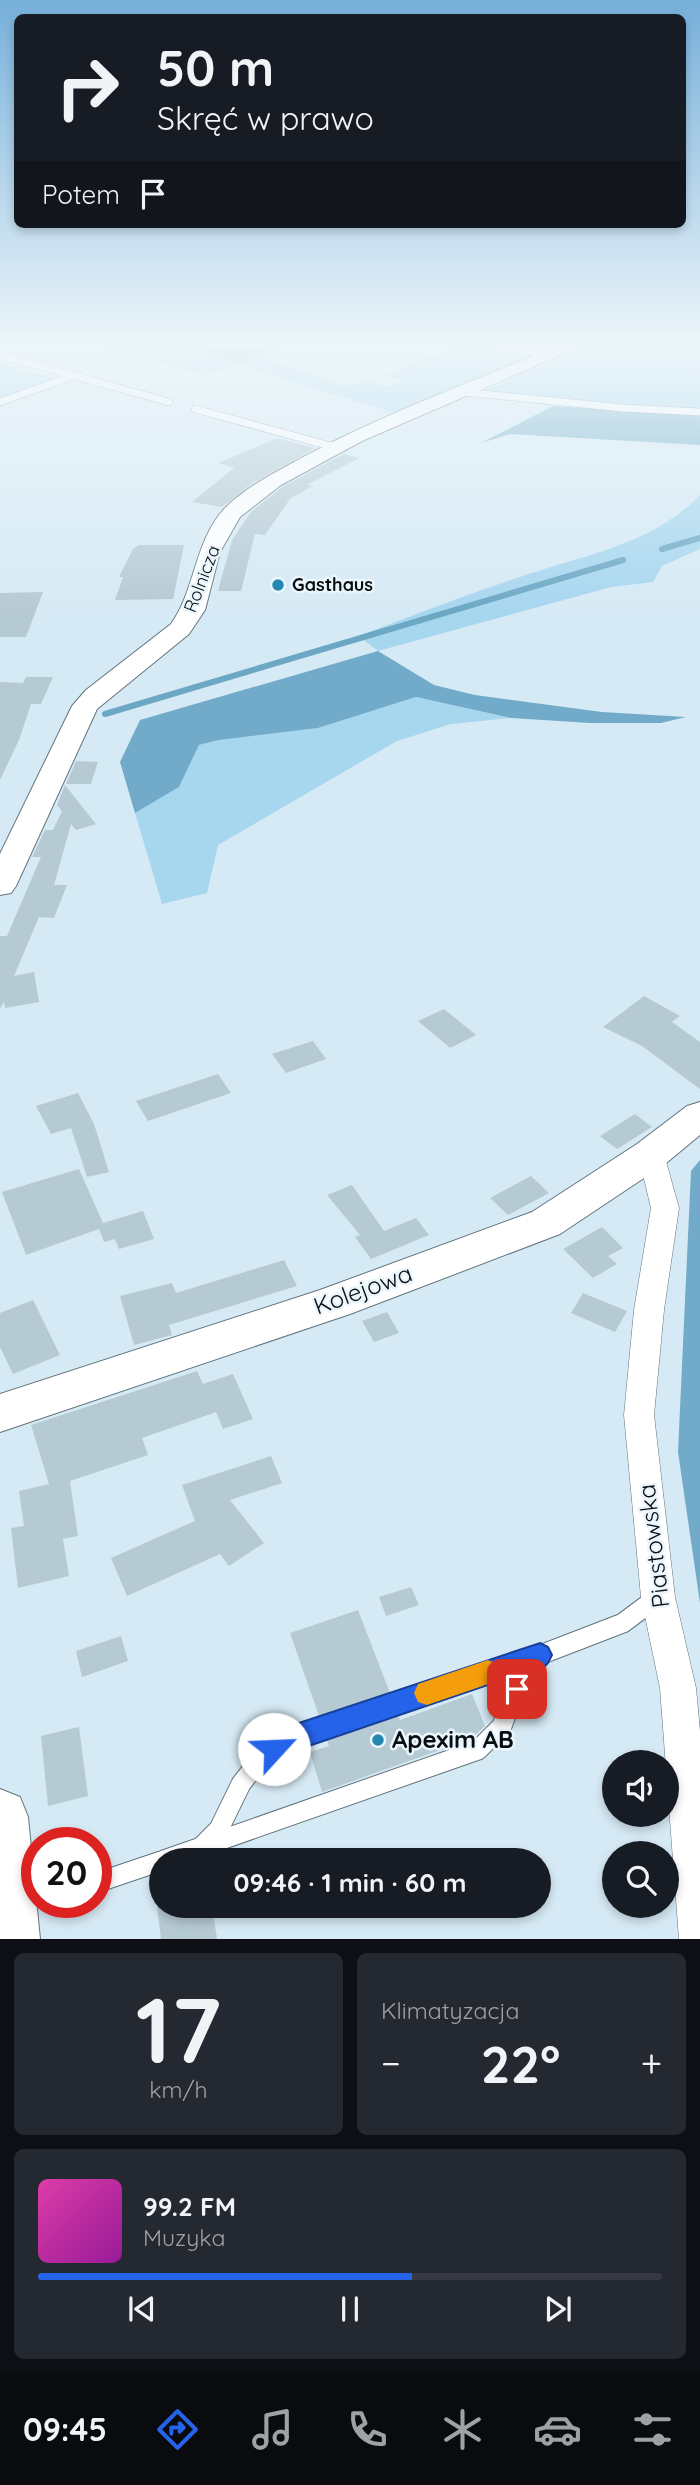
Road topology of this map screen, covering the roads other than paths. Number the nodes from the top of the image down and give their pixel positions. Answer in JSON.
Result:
{"nodes":[{"id":1,"x":277,"y":431,"type":"edge"},
{"id":2,"x":370,"y":431,"type":"edge"},
{"id":3,"x":334,"y":447,"type":"junction"},
{"id":4,"x":0,"y":886,"type":"edge"},
{"id":5,"x":700,"y":1115,"type":"edge"},
{"id":6,"x":650,"y":1154,"type":"junction"},
{"id":7,"x":0,"y":1413,"type":"edge"},
{"id":8,"x":658,"y":1597,"type":"junction"},
{"id":9,"x":540,"y":1655,"type":"junction"},
{"id":10,"x":0,"y":1817,"type":"edge"},
{"id":11,"x":199,"y":1848,"type":"edge"},
{"id":12,"x":201,"y":1848,"type":"edge"},
{"id":13,"x":149,"y":1865,"type":"edge"},
{"id":14,"x":112,"y":1878,"type":"edge"},
{"id":15,"x":15,"y":1919,"type":"edge"},
{"id":16,"x":699,"y":1939,"type":"edge"}],
"edges":[{"from":1,"to":3,"type":"lane"},
{"from":2,"to":3,"type":"street","name":"Rolnicza"},
{"from":3,"to":4,"type":"street","name":"Rolnicza"},
{"from":5,"to":6,"type":"street","name":"Kolejowa"},
{"from":6,"to":7,"type":"street","name":"Kolejowa"},
{"from":6,"to":8,"type":"street","name":"Piastowska"},
{"from":8,"to":9,"type":"lane"},
{"from":8,"to":16,"type":"street","name":"Piastowska"},
{"from":9,"to":11,"type":"lane"},
{"from":9,"to":12,"type":"lane"},
{"from":10,"to":15,"type":"street"},
{"from":13,"to":14,"type":"lane"}]}
